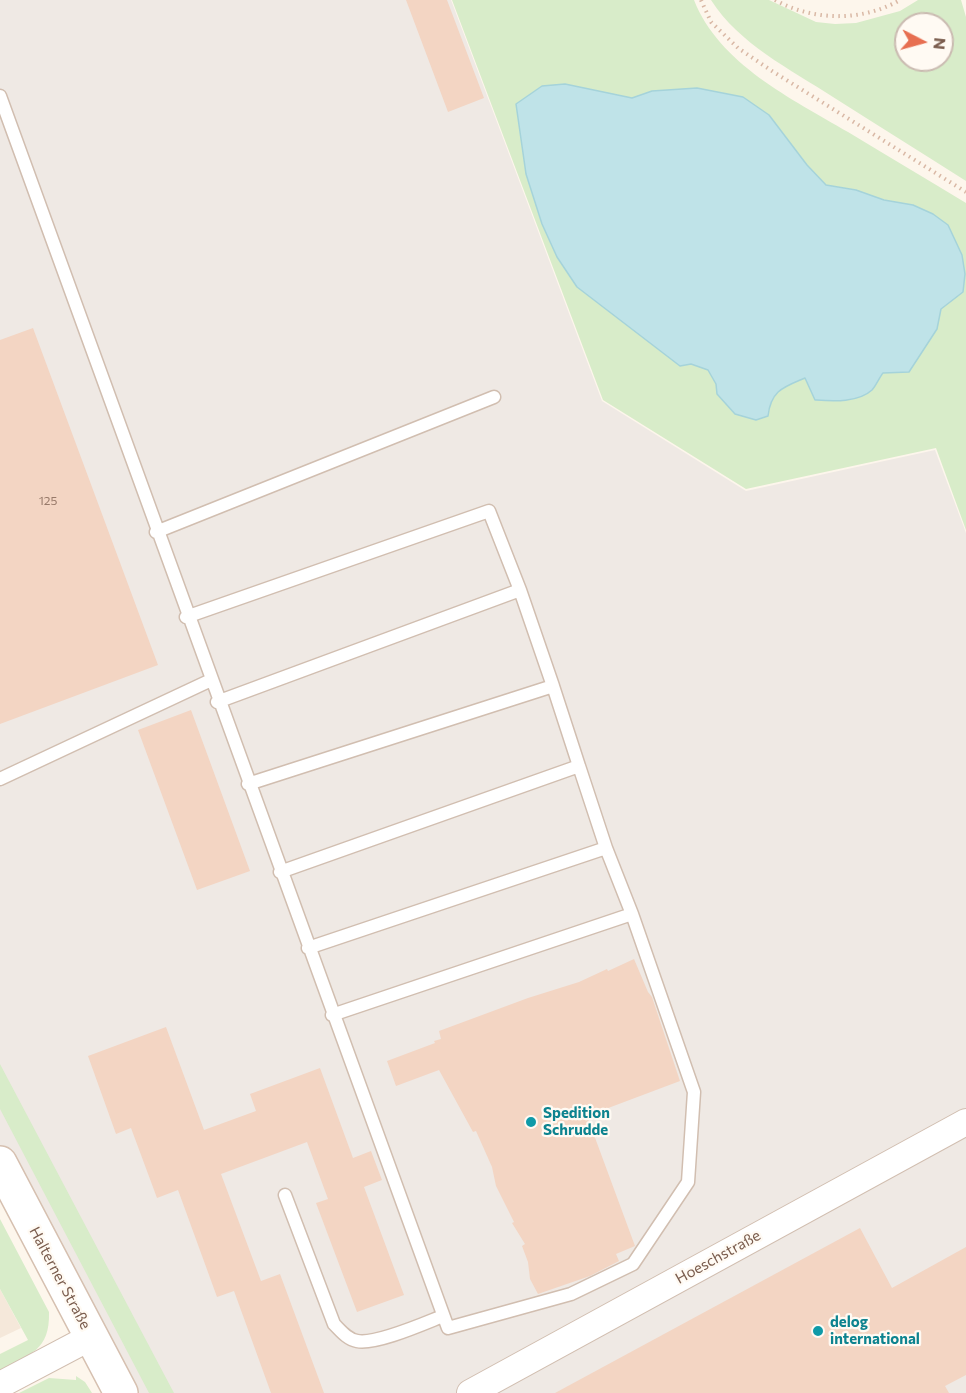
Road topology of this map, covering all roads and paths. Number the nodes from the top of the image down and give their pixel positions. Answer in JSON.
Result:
{"nodes":[{"id":1,"x":701,"y":0,"type":"edge"},
{"id":2,"x":775,"y":0,"type":"edge"},
{"id":3,"x":900,"y":0,"type":"edge"},
{"id":4,"x":0,"y":96,"type":"edge"},
{"id":5,"x":966,"y":192,"type":"edge"},
{"id":6,"x":494,"y":397,"type":"dead end"},
{"id":7,"x":156,"y":532,"type":"junction"},
{"id":8,"x":520,"y":590,"type":"junction"},
{"id":9,"x":186,"y":617,"type":"junction"},
{"id":10,"x":210,"y":681,"type":"junction"},
{"id":11,"x":553,"y":686,"type":"junction"},
{"id":12,"x":217,"y":702,"type":"junction"},
{"id":13,"x":579,"y":766,"type":"junction"},
{"id":14,"x":0,"y":779,"type":"edge"},
{"id":15,"x":248,"y":784,"type":"junction"},
{"id":16,"x":606,"y":848,"type":"junction"},
{"id":17,"x":280,"y":872,"type":"junction"},
{"id":18,"x":632,"y":914,"type":"junction"},
{"id":19,"x":308,"y":948,"type":"junction"},
{"id":20,"x":332,"y":1016,"type":"junction"},
{"id":21,"x":966,"y":1122,"type":"edge"},
{"id":22,"x":0,"y":1163,"type":"edge"},
{"id":23,"x":285,"y":1195,"type":"dead end"},
{"id":24,"x":443,"y":1316,"type":"junction"},
{"id":25,"x":91,"y":1336,"type":"junction"},
{"id":26,"x":0,"y":1385,"type":"edge"},
{"id":27,"x":121,"y":1393,"type":"edge"},
{"id":28,"x":470,"y":1393,"type":"edge"}],
"edges":[{"from":1,"to":5,"type":"path"},
{"from":2,"to":3,"type":"path"},
{"from":4,"to":7,"type":"lane"},
{"from":6,"to":7,"type":"lane"},
{"from":7,"to":9,"type":"lane"},
{"from":8,"to":9,"type":"lane"},
{"from":8,"to":11,"type":"lane"},
{"from":8,"to":12,"type":"lane"},
{"from":9,"to":10,"type":"lane"},
{"from":10,"to":12,"type":"lane"},
{"from":10,"to":14,"type":"lane"},
{"from":11,"to":13,"type":"lane"},
{"from":11,"to":15,"type":"lane"},
{"from":12,"to":15,"type":"lane"},
{"from":13,"to":16,"type":"lane"},
{"from":13,"to":17,"type":"lane"},
{"from":15,"to":17,"type":"lane"},
{"from":16,"to":18,"type":"lane"},
{"from":16,"to":19,"type":"lane"},
{"from":17,"to":19,"type":"lane"},
{"from":18,"to":20,"type":"lane"},
{"from":18,"to":24,"type":"lane"},
{"from":19,"to":20,"type":"lane"},
{"from":20,"to":24,"type":"lane"},
{"from":21,"to":28,"type":"street","name":"Hoeschstraße"},
{"from":22,"to":25,"type":"main road","name":"Halterner Straße"},
{"from":23,"to":24,"type":"lane"},
{"from":25,"to":26,"type":"street"},
{"from":25,"to":27,"type":"main road","name":"Halterner Straße"}]}
